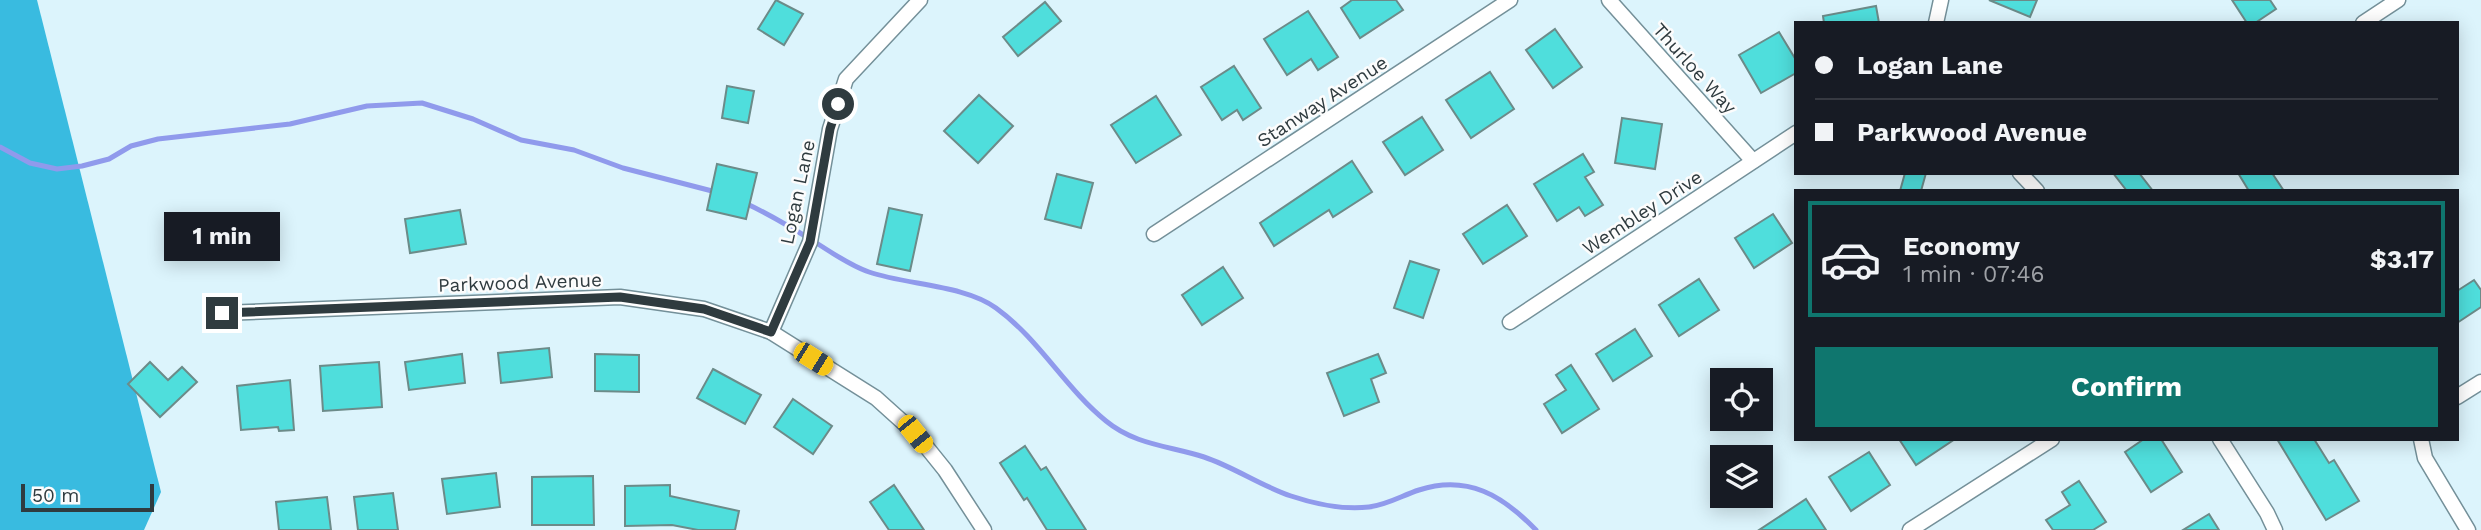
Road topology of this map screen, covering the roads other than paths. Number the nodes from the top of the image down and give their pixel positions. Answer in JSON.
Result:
{"nodes":[{"id":1,"x":920,"y":0,"type":"edge"},
{"id":2,"x":1510,"y":0,"type":"edge"},
{"id":3,"x":1609,"y":0,"type":"edge"},
{"id":4,"x":1941,"y":0,"type":"edge"},
{"id":5,"x":2398,"y":0,"type":"edge"},
{"id":6,"x":1936,"y":21,"type":"edge"},
{"id":7,"x":2366,"y":21,"type":"edge"},
{"id":8,"x":1794,"y":135,"type":"edge"},
{"id":9,"x":1753,"y":162,"type":"junction"},
{"id":10,"x":2023,"y":175,"type":"edge"},
{"id":11,"x":2035,"y":189,"type":"edge"},
{"id":12,"x":1154,"y":234,"type":"dead end"},
{"id":13,"x":222,"y":313,"type":"dead end"},
{"id":14,"x":1510,"y":322,"type":"dead end"},
{"id":15,"x":771,"y":332,"type":"junction"},
{"id":16,"x":2481,"y":382,"type":"edge"},
{"id":17,"x":2459,"y":396,"type":"edge"},
{"id":18,"x":2049,"y":441,"type":"edge"},
{"id":19,"x":2221,"y":441,"type":"edge"},
{"id":20,"x":2422,"y":441,"type":"edge"},
{"id":21,"x":984,"y":530,"type":"edge"},
{"id":22,"x":1910,"y":530,"type":"edge"},
{"id":23,"x":2275,"y":530,"type":"edge"},
{"id":24,"x":2468,"y":530,"type":"edge"}],
"edges":[{"from":1,"to":15,"type":"street","name":"Logan Lane"},
{"from":2,"to":12,"type":"street","name":"Stanway Avenue"},
{"from":3,"to":9,"type":"street","name":"Thurloe Way"},
{"from":4,"to":6,"type":"street"},
{"from":5,"to":7,"type":"street"},
{"from":8,"to":9,"type":"street","name":"Wembley Drive"},
{"from":9,"to":14,"type":"street","name":"Wembley Drive"},
{"from":10,"to":11,"type":"street"},
{"from":13,"to":15,"type":"street","name":"Parkwood Avenue"},
{"from":15,"to":21,"type":"street","name":"Parkwood Avenue"},
{"from":16,"to":17,"type":"street"},
{"from":18,"to":22,"type":"street"},
{"from":19,"to":23,"type":"street"},
{"from":20,"to":24,"type":"street"}]}
